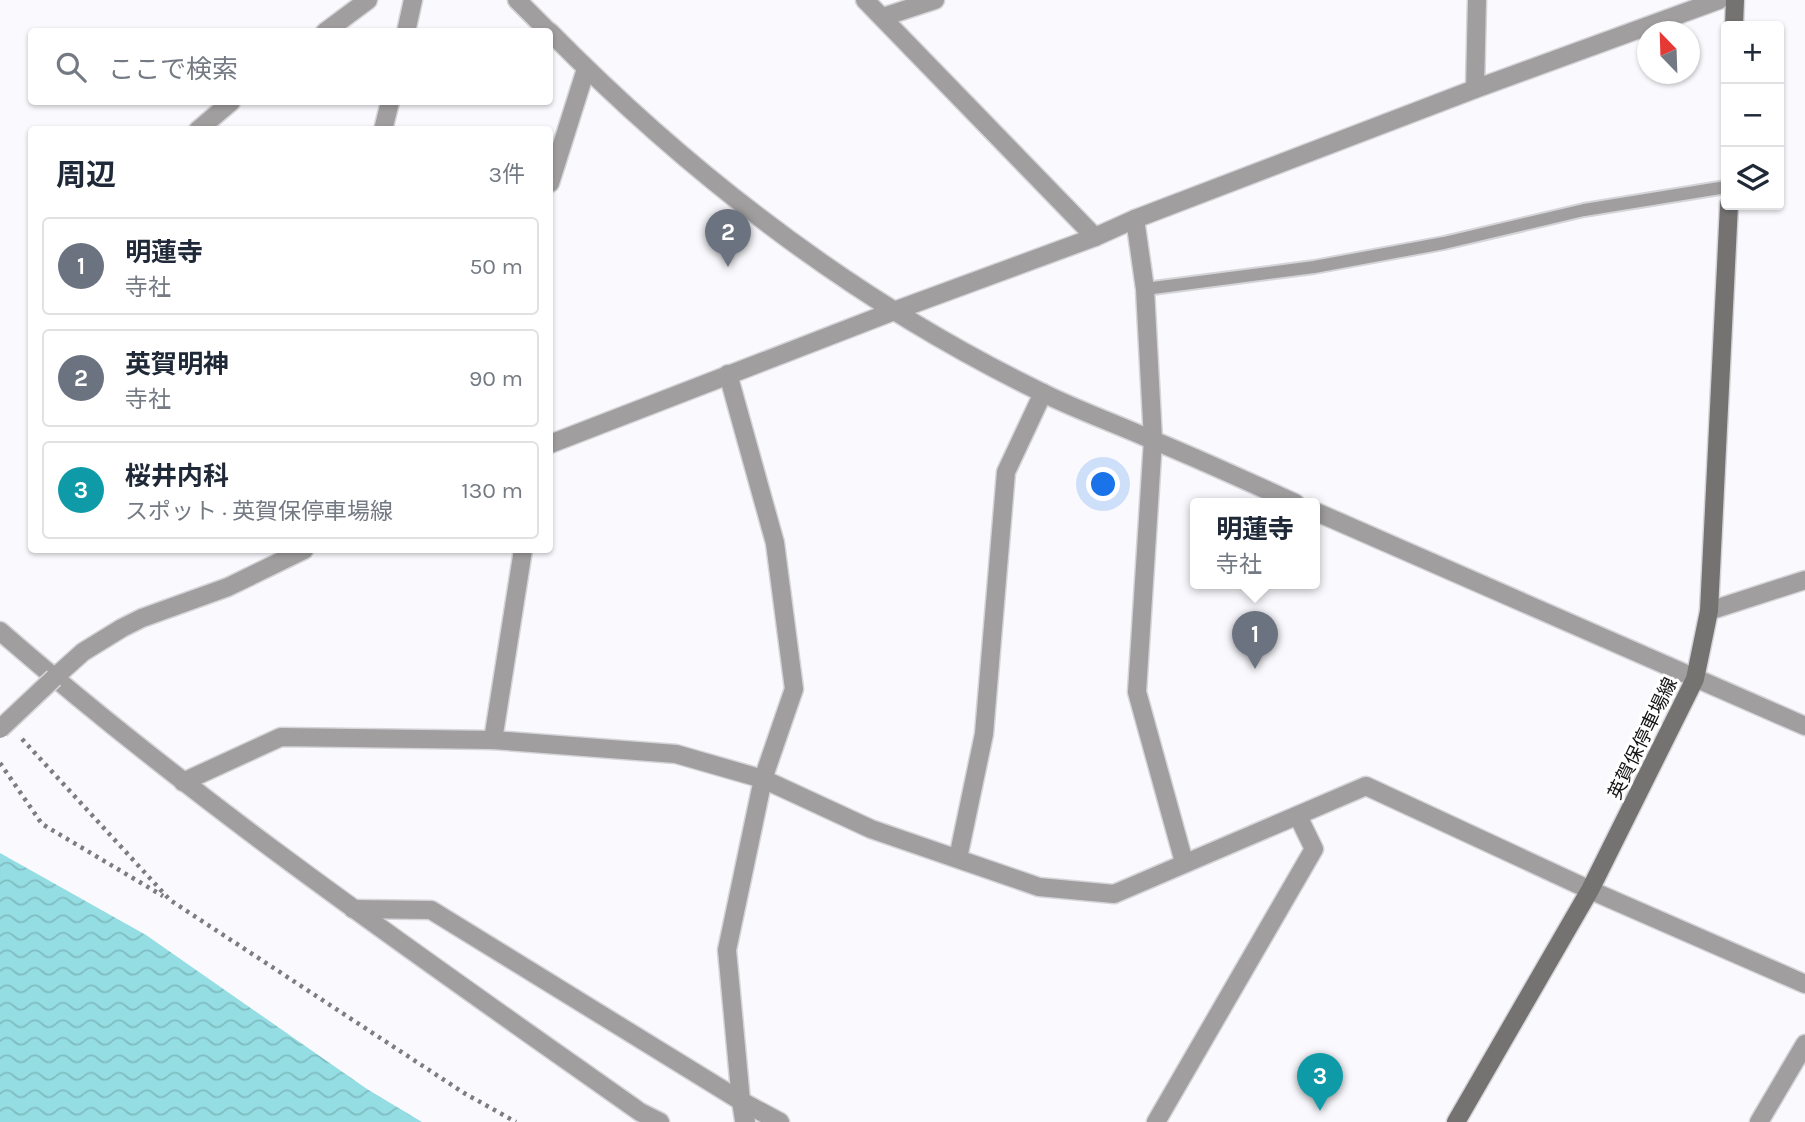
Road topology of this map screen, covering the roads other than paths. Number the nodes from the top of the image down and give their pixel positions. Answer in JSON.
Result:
{"nodes":[{"id":1,"x":368,"y":0,"type":"edge"},
{"id":2,"x":413,"y":0,"type":"edge"},
{"id":3,"x":517,"y":0,"type":"edge"},
{"id":4,"x":865,"y":0,"type":"edge"},
{"id":5,"x":935,"y":0,"type":"edge"},
{"id":6,"x":1477,"y":0,"type":"edge"},
{"id":7,"x":1719,"y":0,"type":"edge"},
{"id":8,"x":1735,"y":0,"type":"edge"},
{"id":9,"x":883,"y":17,"type":"junction"},
{"id":10,"x":1734,"y":21,"type":"edge"},
{"id":11,"x":330,"y":28,"type":"edge"},
{"id":12,"x":407,"y":28,"type":"edge"},
{"id":13,"x":545,"y":28,"type":"edge"},
{"id":14,"x":553,"y":36,"type":"edge"},
{"id":15,"x":586,"y":69,"type":"junction"},
{"id":16,"x":1475,"y":89,"type":"junction"},
{"id":17,"x":227,"y":105,"type":"edge"},
{"id":18,"x":389,"y":105,"type":"edge"},
{"id":19,"x":203,"y":126,"type":"edge"},
{"id":20,"x":384,"y":126,"type":"edge"},
{"id":21,"x":553,"y":174,"type":"edge"},
{"id":22,"x":1721,"y":188,"type":"edge"},
{"id":23,"x":1729,"y":210,"type":"edge"},
{"id":24,"x":1135,"y":219,"type":"junction"},
{"id":25,"x":1095,"y":237,"type":"junction"},
{"id":26,"x":1145,"y":289,"type":"junction"},
{"id":27,"x":894,"y":311,"type":"junction"},
{"id":28,"x":727,"y":374,"type":"junction"},
{"id":29,"x":1043,"y":393,"type":"junction"},
{"id":30,"x":1153,"y":440,"type":"junction"},
{"id":31,"x":553,"y":443,"type":"edge"},
{"id":32,"x":1284,"y":498,"type":"edge"},
{"id":33,"x":1320,"y":514,"type":"edge"},
{"id":34,"x":269,"y":553,"type":"edge"},
{"id":35,"x":298,"y":553,"type":"edge"},
{"id":36,"x":523,"y":553,"type":"edge"},
{"id":37,"x":268,"y":568,"type":"junction"},
{"id":38,"x":1805,"y":580,"type":"edge"},
{"id":39,"x":1709,"y":611,"type":"junction"},
{"id":40,"x":0,"y":631,"type":"edge"},
{"id":41,"x":54,"y":678,"type":"junction"},
{"id":42,"x":1695,"y":679,"type":"junction"},
{"id":43,"x":1805,"y":726,"type":"edge"},
{"id":44,"x":8,"y":730,"type":"edge"},
{"id":45,"x":493,"y":740,"type":"junction"},
{"id":46,"x":763,"y":779,"type":"junction"},
{"id":47,"x":183,"y":782,"type":"junction"},
{"id":48,"x":1298,"y":816,"type":"junction"},
{"id":49,"x":957,"y":858,"type":"junction"},
{"id":50,"x":1184,"y":863,"type":"junction"},
{"id":51,"x":1590,"y":890,"type":"junction"},
{"id":52,"x":353,"y":909,"type":"junction"},
{"id":53,"x":1805,"y":984,"type":"edge"},
{"id":54,"x":1805,"y":1044,"type":"edge"},
{"id":55,"x":741,"y":1101,"type":"junction"},
{"id":56,"x":660,"y":1122,"type":"edge"},
{"id":57,"x":746,"y":1122,"type":"edge"},
{"id":58,"x":780,"y":1122,"type":"edge"},
{"id":59,"x":1156,"y":1122,"type":"edge"},
{"id":60,"x":1456,"y":1122,"type":"edge"},
{"id":61,"x":1759,"y":1122,"type":"edge"}],
"edges":[{"from":1,"to":11,"type":"street"},
{"from":2,"to":12,"type":"street"},
{"from":3,"to":13,"type":"street"},
{"from":4,"to":9,"type":"street"},
{"from":5,"to":9,"type":"street"},
{"from":6,"to":16,"type":"street"},
{"from":7,"to":16,"type":"street"},
{"from":8,"to":10,"type":"main road"},
{"from":9,"to":25,"type":"street"},
{"from":14,"to":15,"type":"street"},
{"from":15,"to":21,"type":"street"},
{"from":15,"to":27,"type":"street"},
{"from":16,"to":24,"type":"street"},
{"from":17,"to":19,"type":"street"},
{"from":18,"to":20,"type":"street"},
{"from":22,"to":26,"type":"lane"},
{"from":23,"to":39,"type":"main road","name":"英賀保停車場線"},
{"from":24,"to":25,"type":"street"},
{"from":24,"to":26,"type":"street"},
{"from":25,"to":27,"type":"street"},
{"from":26,"to":30,"type":"street"},
{"from":27,"to":28,"type":"street"},
{"from":27,"to":29,"type":"street"},
{"from":28,"to":31,"type":"street"},
{"from":28,"to":46,"type":"street"},
{"from":29,"to":30,"type":"street"},
{"from":29,"to":49,"type":"street"},
{"from":30,"to":32,"type":"street"},
{"from":30,"to":50,"type":"street"},
{"from":33,"to":42,"type":"street"},
{"from":34,"to":37,"type":"street"},
{"from":35,"to":37,"type":"street"},
{"from":36,"to":45,"type":"street"},
{"from":37,"to":41,"type":"street"},
{"from":38,"to":39,"type":"street"},
{"from":39,"to":42,"type":"main road","name":"英賀保停車場線"},
{"from":40,"to":41,"type":"street"},
{"from":41,"to":44,"type":"street","bridge":true},
{"from":41,"to":47,"type":"street"},
{"from":42,"to":43,"type":"street"},
{"from":42,"to":51,"type":"main road","name":"英賀保停車場線"},
{"from":45,"to":46,"type":"street"},
{"from":45,"to":47,"type":"street"},
{"from":46,"to":49,"type":"street"},
{"from":46,"to":55,"type":"street"},
{"from":47,"to":52,"type":"street"},
{"from":48,"to":50,"type":"street"},
{"from":48,"to":51,"type":"street"},
{"from":48,"to":59,"type":"street"},
{"from":49,"to":50,"type":"street"},
{"from":51,"to":53,"type":"street"},
{"from":51,"to":60,"type":"main road","name":"英賀保停車場線"},
{"from":52,"to":55,"type":"street"},
{"from":52,"to":56,"type":"street"},
{"from":54,"to":61,"type":"street"},
{"from":55,"to":57,"type":"street"},
{"from":55,"to":58,"type":"street"}]}
